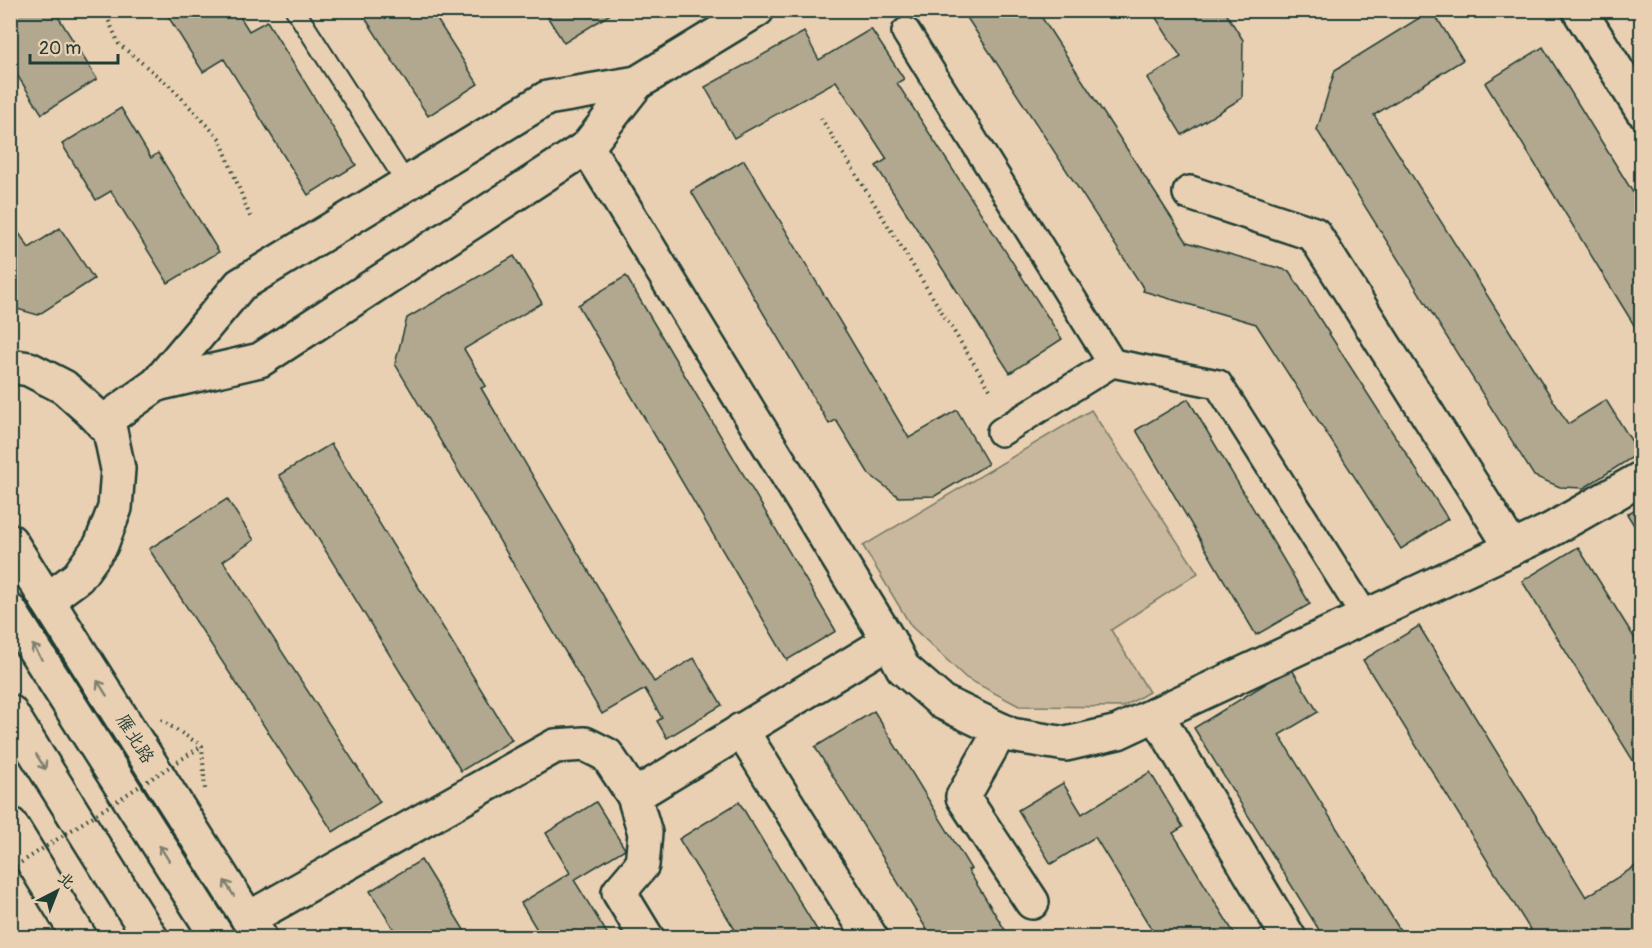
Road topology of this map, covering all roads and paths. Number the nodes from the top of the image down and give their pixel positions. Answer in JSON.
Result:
{"nodes":[{"id":1,"x":104,"y":10,"type":"edge"},
{"id":2,"x":295,"y":10,"type":"edge"},
{"id":3,"x":757,"y":10,"type":"edge"},
{"id":4,"x":1579,"y":10,"type":"edge"},
{"id":5,"x":906,"y":32,"type":"dead end"},
{"id":6,"x":637,"y":83,"type":"junction"},
{"id":7,"x":1641,"y":110,"type":"edge"},
{"id":8,"x":821,"y":118,"type":"dead end"},
{"id":9,"x":587,"y":147,"type":"junction"},
{"id":10,"x":407,"y":184,"type":"junction"},
{"id":11,"x":1190,"y":193,"type":"dead end"},
{"id":12,"x":251,"y":219,"type":"dead end"},
{"id":13,"x":1112,"y":363,"type":"junction"},
{"id":14,"x":10,"y":366,"type":"edge"},
{"id":15,"x":157,"y":384,"type":"junction"},
{"id":16,"x":990,"y":390,"type":"dead end"},
{"id":17,"x":102,"y":423,"type":"junction"},
{"id":18,"x":1001,"y":432,"type":"dead end"},
{"id":19,"x":1641,"y":478,"type":"edge"},
{"id":20,"x":10,"y":541,"type":"edge"},
{"id":21,"x":1512,"y":548,"type":"junction"},
{"id":22,"x":46,"y":600,"type":"junction"},
{"id":23,"x":10,"y":611,"type":"edge"},
{"id":24,"x":1365,"y":616,"type":"junction"},
{"id":25,"x":889,"y":641,"type":"junction"},
{"id":26,"x":10,"y":712,"type":"edge"},
{"id":27,"x":1156,"y":714,"type":"junction"},
{"id":28,"x":741,"y":730,"type":"junction"},
{"id":29,"x":1001,"y":730,"type":"junction"},
{"id":30,"x":202,"y":746,"type":"dead end"},
{"id":31,"x":634,"y":796,"type":"junction"},
{"id":32,"x":10,"y":824,"type":"edge"},
{"id":33,"x":11,"y":869,"type":"edge"},
{"id":34,"x":1032,"y":902,"type":"dead end"},
{"id":35,"x":254,"y":928,"type":"edge"},
{"id":36,"x":80,"y":938,"type":"edge"},
{"id":37,"x":151,"y":938,"type":"edge"},
{"id":38,"x":218,"y":938,"type":"edge"},
{"id":39,"x":647,"y":938,"type":"edge"},
{"id":40,"x":871,"y":938,"type":"edge"},
{"id":41,"x":1289,"y":938,"type":"edge"}],
"edges":[{"from":1,"to":12,"type":"path"},
{"from":2,"to":10,"type":"lane"},
{"from":3,"to":6,"type":"street"},
{"from":4,"to":7,"type":"street"},
{"from":5,"to":13,"type":"street"},
{"from":6,"to":9,"type":"street"},
{"from":6,"to":10,"type":"street"},
{"from":8,"to":16,"type":"path"},
{"from":9,"to":15,"type":"street"},
{"from":9,"to":25,"type":"street"},
{"from":10,"to":15,"type":"street"},
{"from":11,"to":21,"type":"street"},
{"from":13,"to":18,"type":"street"},
{"from":13,"to":24,"type":"street"},
{"from":14,"to":17,"type":"street"},
{"from":15,"to":17,"type":"street"},
{"from":17,"to":22,"type":"street"},
{"from":19,"to":21,"type":"street"},
{"from":20,"to":22,"type":"street","name":"雁北路"},
{"from":21,"to":24,"type":"street"},
{"from":35,"to":22,"type":"street","name":"雁北路","one_way":true},
{"from":38,"to":23,"type":"street","name":"雁北路","one_way":true},
{"from":24,"to":27,"type":"street"},
{"from":25,"to":28,"type":"street"},
{"from":25,"to":29,"type":"street"},
{"from":26,"to":37,"type":"street","one_way":true},
{"from":27,"to":29,"type":"street"},
{"from":27,"to":41,"type":"street"},
{"from":28,"to":31,"type":"street"},
{"from":28,"to":40,"type":"street"},
{"from":29,"to":34,"type":"street"},
{"from":30,"to":33,"type":"path","bridge":true},
{"from":31,"to":35,"type":"street"},
{"from":31,"to":39,"type":"street"},
{"from":32,"to":36,"type":"street"}]}
